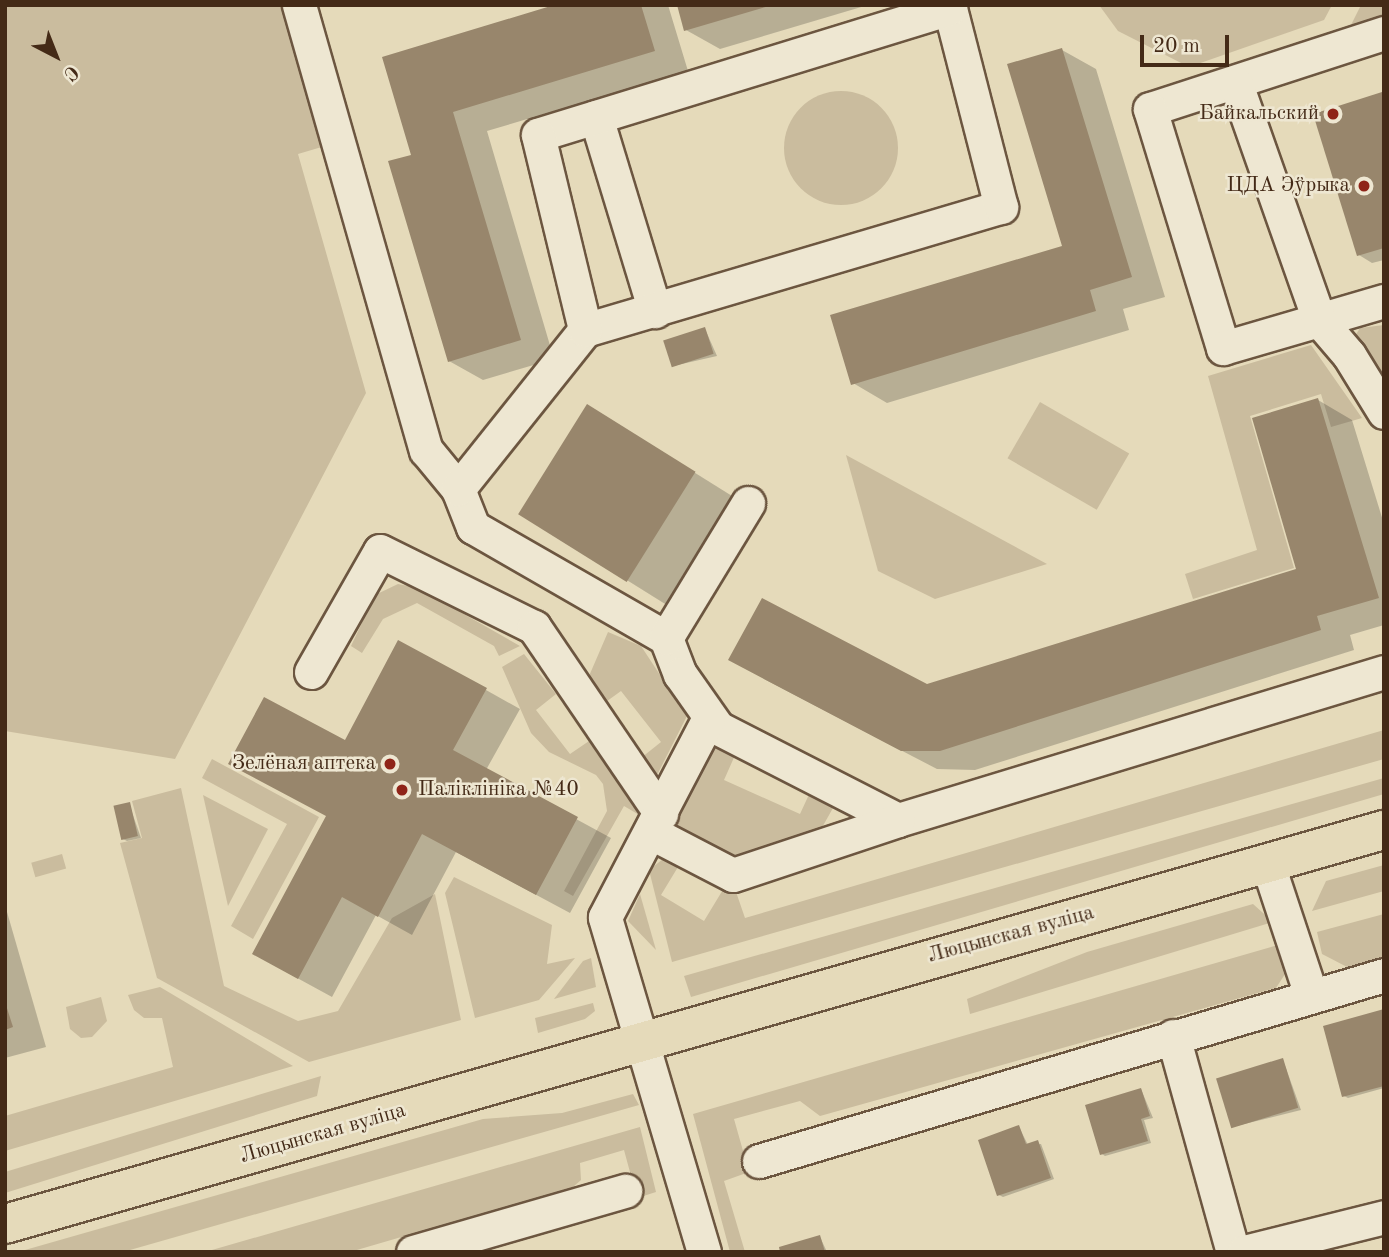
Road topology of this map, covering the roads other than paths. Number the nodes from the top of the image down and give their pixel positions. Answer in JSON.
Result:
{"nodes":[{"id":1,"x":299,"y":5,"type":"edge"},
{"id":2,"x":1384,"y":33,"type":"edge"},
{"id":3,"x":1236,"y":84,"type":"junction"},
{"id":4,"x":596,"y":117,"type":"junction"},
{"id":5,"x":1384,"y":301,"type":"edge"},
{"id":6,"x":655,"y":311,"type":"junction"},
{"id":7,"x":1319,"y":320,"type":"junction"},
{"id":8,"x":585,"y":330,"type":"junction"},
{"id":9,"x":1384,"y":412,"type":"edge"},
{"id":10,"x":458,"y":489,"type":"junction"},
{"id":11,"x":748,"y":503,"type":"dead end"},
{"id":12,"x":666,"y":638,"type":"junction"},
{"id":13,"x":311,"y":672,"type":"dead end"},
{"id":14,"x":1384,"y":672,"type":"edge"},
{"id":15,"x":708,"y":720,"type":"junction"},
{"id":16,"x":898,"y":820,"type":"junction"},
{"id":17,"x":655,"y":823,"type":"junction"},
{"id":18,"x":1384,"y":830,"type":"edge"},
{"id":19,"x":1268,"y":865,"type":"junction"},
{"id":20,"x":1384,"y":975,"type":"edge"},
{"id":21,"x":1311,"y":995,"type":"junction"},
{"id":22,"x":1173,"y":1036,"type":"junction"},
{"id":23,"x":640,"y":1044,"type":"junction"},
{"id":24,"x":759,"y":1161,"type":"dead end"},
{"id":25,"x":625,"y":1191,"type":"dead end"},
{"id":26,"x":1384,"y":1217,"type":"edge"},
{"id":27,"x":5,"y":1224,"type":"edge"},
{"id":28,"x":414,"y":1252,"type":"edge"},
{"id":29,"x":704,"y":1252,"type":"edge"},
{"id":30,"x":1233,"y":1252,"type":"edge"},
{"id":31,"x":1244,"y":1252,"type":"edge"}],
"edges":[{"from":1,"to":10,"type":"street"},
{"from":2,"to":3,"type":"street"},
{"from":3,"to":7,"type":"street"},
{"from":3,"to":7,"type":"street"},
{"from":4,"to":6,"type":"street"},
{"from":4,"to":6,"type":"street"},
{"from":4,"to":8,"type":"street"},
{"from":5,"to":7,"type":"street"},
{"from":6,"to":8,"type":"street"},
{"from":7,"to":9,"type":"street"},
{"from":8,"to":10,"type":"street"},
{"from":10,"to":12,"type":"street"},
{"from":11,"to":12,"type":"street"},
{"from":12,"to":15,"type":"street"},
{"from":13,"to":17,"type":"street"},
{"from":14,"to":16,"type":"street"},
{"from":15,"to":16,"type":"street"},
{"from":15,"to":17,"type":"street"},
{"from":16,"to":17,"type":"street"},
{"from":17,"to":23,"type":"street"},
{"from":18,"to":19,"type":"main road","name":"Люцынская вуліца"},
{"from":19,"to":21,"type":"street"},
{"from":19,"to":23,"type":"main road","name":"Люцынская вуліца"},
{"from":20,"to":21,"type":"street"},
{"from":21,"to":22,"type":"street"},
{"from":22,"to":24,"type":"street"},
{"from":22,"to":30,"type":"street"},
{"from":23,"to":27,"type":"main road","name":"Люцынская вуліца"},
{"from":23,"to":29,"type":"street"},
{"from":25,"to":28,"type":"street"},
{"from":26,"to":31,"type":"street"}]}
